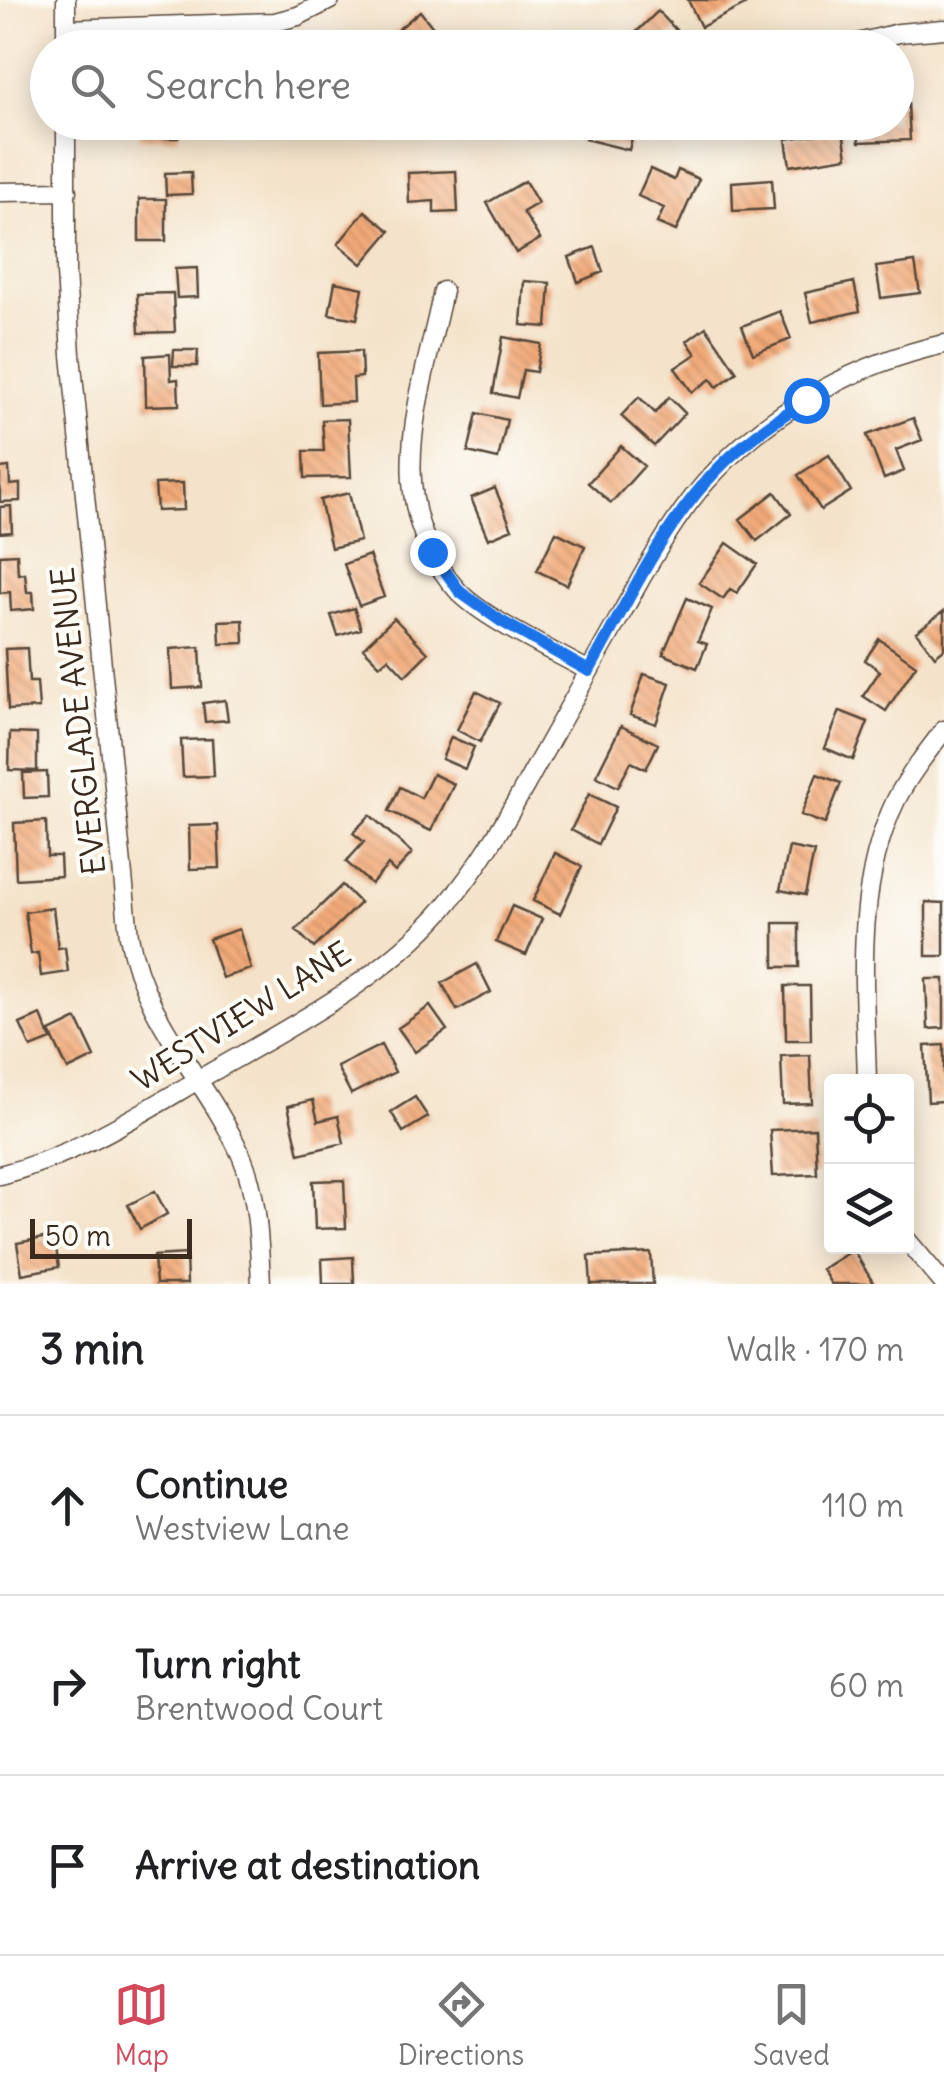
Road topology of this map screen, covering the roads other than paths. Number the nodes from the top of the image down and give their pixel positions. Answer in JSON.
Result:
{"nodes":[{"id":1,"x":66,"y":0,"type":"edge"},
{"id":2,"x":330,"y":0,"type":"edge"},
{"id":3,"x":944,"y":29,"type":"edge"},
{"id":4,"x":66,"y":30,"type":"edge"},
{"id":5,"x":176,"y":30,"type":"edge"},
{"id":6,"x":914,"y":32,"type":"edge"},
{"id":7,"x":66,"y":140,"type":"edge"},
{"id":8,"x":0,"y":192,"type":"edge"},
{"id":9,"x":67,"y":192,"type":"junction"},
{"id":10,"x":443,"y":291,"type":"dead end"},
{"id":11,"x":944,"y":344,"type":"edge"},
{"id":12,"x":589,"y":671,"type":"junction"},
{"id":13,"x":944,"y":730,"type":"edge"},
{"id":14,"x":867,"y":1074,"type":"edge"},
{"id":15,"x":196,"y":1081,"type":"junction"},
{"id":16,"x":0,"y":1175,"type":"edge"},
{"id":17,"x":914,"y":1248,"type":"edge"},
{"id":18,"x":262,"y":1284,"type":"edge"},
{"id":19,"x":944,"y":1284,"type":"edge"}],
"edges":[{"from":1,"to":4,"type":"street"},
{"from":2,"to":5,"type":"street"},
{"from":3,"to":6,"type":"street"},
{"from":7,"to":9,"type":"street","name":"EVERGLADE AVENUE"},
{"from":8,"to":9,"type":"street"},
{"from":9,"to":15,"type":"street","name":"EVERGLADE AVENUE"},
{"from":10,"to":12,"type":"street"},
{"from":11,"to":12,"type":"street","name":"WESTVIEW LANE"},
{"from":12,"to":15,"type":"street","name":"WESTVIEW LANE"},
{"from":13,"to":14,"type":"street"},
{"from":15,"to":16,"type":"street","name":"WESTVIEW LANE"},
{"from":15,"to":18,"type":"street","name":"EVERGLADE AVENUE"},
{"from":17,"to":19,"type":"street"}]}
